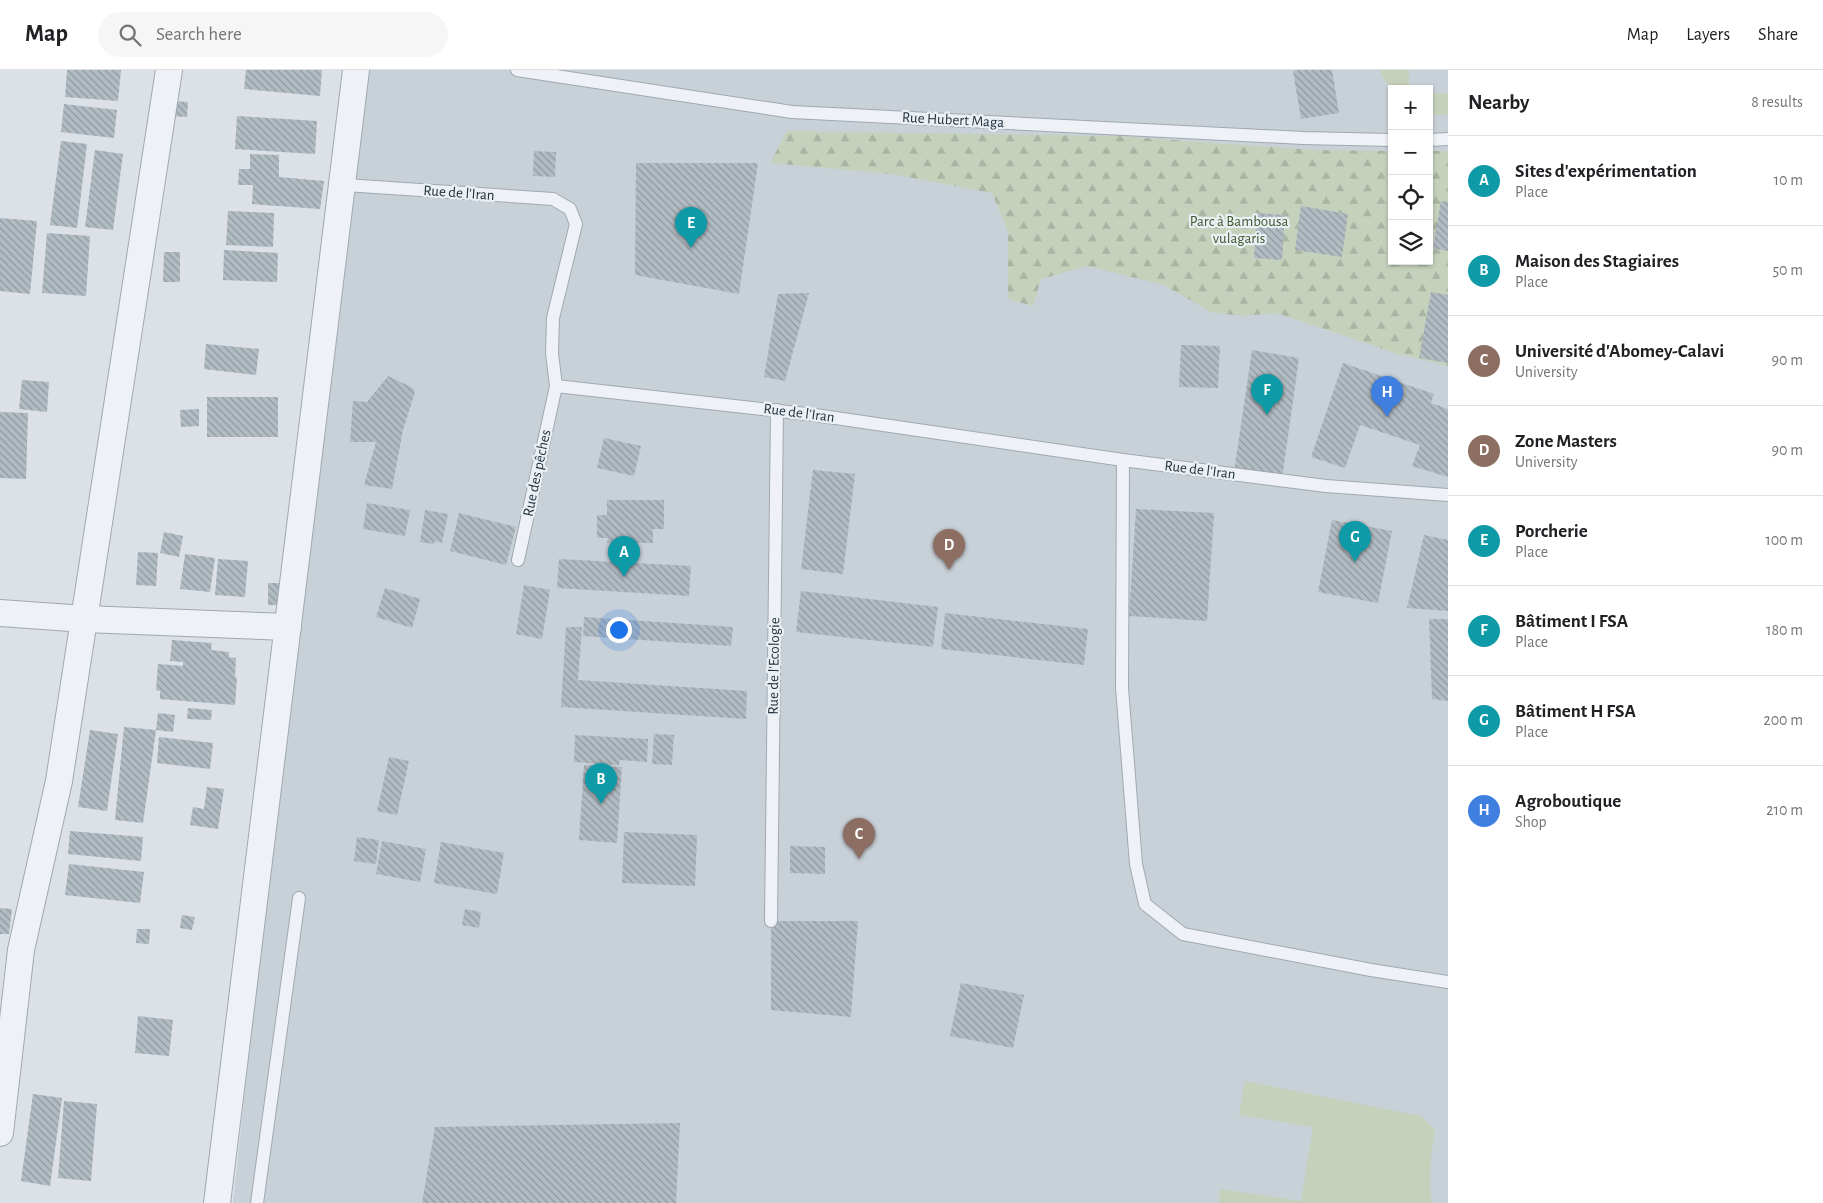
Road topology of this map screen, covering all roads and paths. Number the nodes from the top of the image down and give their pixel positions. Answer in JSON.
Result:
{"nodes":[{"id":1,"x":169,"y":70,"type":"edge"},
{"id":2,"x":356,"y":70,"type":"edge"},
{"id":3,"x":517,"y":70,"type":"edge"},
{"id":4,"x":1448,"y":139,"type":"edge"},
{"id":5,"x":1388,"y":140,"type":"edge"},
{"id":6,"x":1433,"y":140,"type":"edge"},
{"id":7,"x":345,"y":185,"type":"dead end"},
{"id":8,"x":556,"y":386,"type":"junction"},
{"id":9,"x":777,"y":410,"type":"junction"},
{"id":10,"x":1123,"y":460,"type":"junction"},
{"id":11,"x":1448,"y":496,"type":"edge"},
{"id":12,"x":518,"y":560,"type":"dead end"},
{"id":13,"x":0,"y":613,"type":"edge"},
{"id":14,"x":85,"y":619,"type":"junction"},
{"id":15,"x":288,"y":627,"type":"junction"},
{"id":16,"x":299,"y":898,"type":"dead end"},
{"id":17,"x":771,"y":921,"type":"dead end"},
{"id":18,"x":10,"y":949,"type":"edge"},
{"id":19,"x":1448,"y":982,"type":"edge"},
{"id":20,"x":0,"y":1133,"type":"edge"},
{"id":21,"x":217,"y":1203,"type":"edge"},
{"id":22,"x":257,"y":1203,"type":"edge"}],
"edges":[{"from":1,"to":14,"type":"street"},
{"from":2,"to":15,"type":"street"},
{"from":3,"to":5,"type":"lane","name":"Rue Hubert Maga"},
{"from":4,"to":6,"type":"lane"},
{"from":7,"to":8,"type":"lane","name":"Rue de l'Iran"},
{"from":8,"to":9,"type":"lane","name":"Rue de l'Iran"},
{"from":8,"to":12,"type":"lane","name":"Rue des pêches"},
{"from":9,"to":10,"type":"lane","name":"Rue de l'Iran"},
{"from":9,"to":17,"type":"lane","name":"Rue de l'Ecologie"},
{"from":10,"to":11,"type":"lane","name":"Rue de l'Iran"},
{"from":10,"to":19,"type":"lane"},
{"from":13,"to":14,"type":"street"},
{"from":14,"to":15,"type":"street"},
{"from":14,"to":18,"type":"street"},
{"from":15,"to":21,"type":"street"},
{"from":16,"to":22,"type":"lane"},
{"from":18,"to":20,"type":"street"}]}
